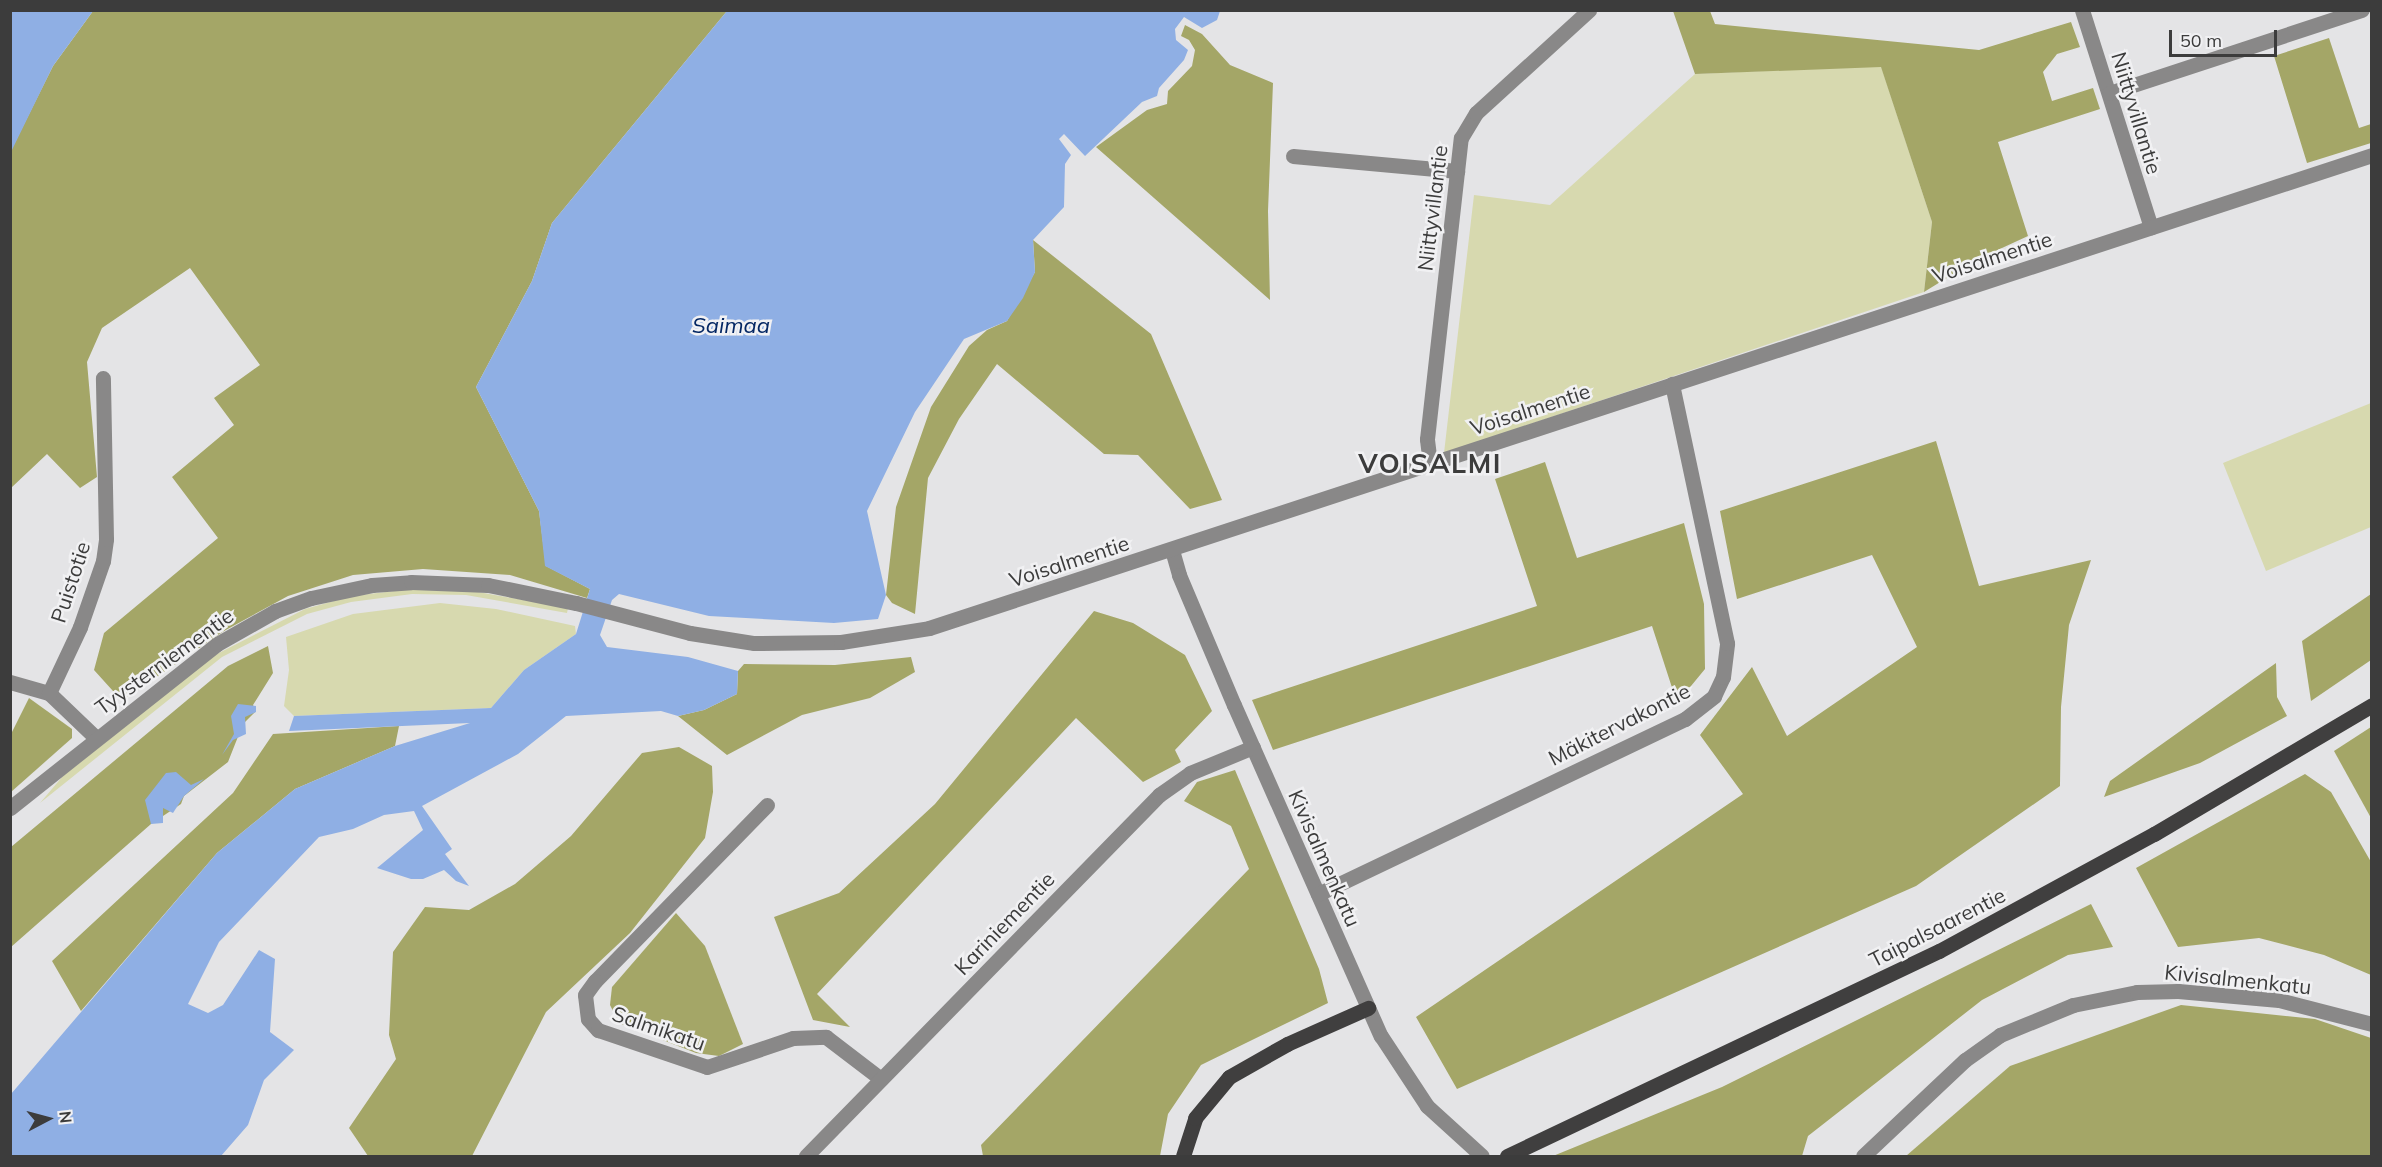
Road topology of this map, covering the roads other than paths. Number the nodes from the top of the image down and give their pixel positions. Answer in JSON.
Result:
{"nodes":[{"id":1,"x":1589,"y":10,"type":"edge"},
{"id":2,"x":2082,"y":10,"type":"edge"},
{"id":3,"x":2362,"y":10,"type":"edge"},
{"id":4,"x":2109,"y":93,"type":"junction"},
{"id":5,"x":1293,"y":156,"type":"dead end"},
{"id":6,"x":2372,"y":156,"type":"edge"},
{"id":7,"x":1457,"y":171,"type":"junction"},
{"id":8,"x":2151,"y":227,"type":"junction"},
{"id":9,"x":103,"y":378,"type":"dead end"},
{"id":10,"x":1672,"y":384,"type":"junction"},
{"id":11,"x":1430,"y":464,"type":"junction"},
{"id":12,"x":1172,"y":550,"type":"junction"},
{"id":13,"x":576,"y":603,"type":"joint"},
{"id":14,"x":10,"y":682,"type":"edge"},
{"id":15,"x":49,"y":693,"type":"junction"},
{"id":16,"x":2372,"y":705,"type":"edge"},
{"id":17,"x":95,"y":738,"type":"junction"},
{"id":18,"x":1252,"y":747,"type":"junction"},
{"id":19,"x":767,"y":805,"type":"dead end"},
{"id":20,"x":10,"y":808,"type":"edge"},
{"id":21,"x":1318,"y":894,"type":"junction"},
{"id":22,"x":1368,"y":1008,"type":"junction"},
{"id":23,"x":2372,"y":1024,"type":"edge"},
{"id":24,"x":881,"y":1079,"type":"junction"},
{"id":25,"x":806,"y":1156,"type":"edge"},
{"id":26,"x":1183,"y":1156,"type":"edge"},
{"id":27,"x":1482,"y":1156,"type":"edge"},
{"id":28,"x":1507,"y":1156,"type":"edge"},
{"id":29,"x":1863,"y":1156,"type":"edge"}],
"edges":[{"from":1,"to":7,"type":"street","name":"Niittyvillantie"},
{"from":2,"to":4,"type":"street","name":"Niittyvillantie"},
{"from":3,"to":4,"type":"street"},
{"from":4,"to":8,"type":"street","name":"Niittyvillantie"},
{"from":5,"to":7,"type":"street"},
{"from":6,"to":8,"type":"street","name":"Voisalmentie"},
{"from":7,"to":11,"type":"street","name":"Niittyvillantie"},
{"from":8,"to":10,"type":"street","name":"Voisalmentie"},
{"from":9,"to":15,"type":"street","name":"Puistotie"},
{"from":10,"to":11,"type":"street","name":"Voisalmentie"},
{"from":10,"to":21,"type":"street","name":"Mäkitervakontie"},
{"from":11,"to":12,"type":"street","name":"Voisalmentie"},
{"from":12,"to":13,"type":"street","name":"Voisalmentie"},
{"from":12,"to":18,"type":"street","name":"Kivisalmenkatu"},
{"from":13,"to":17,"type":"street","name":"Tyysterniementie"},
{"from":14,"to":15,"type":"street"},
{"from":15,"to":17,"type":"street"},
{"from":16,"to":28,"type":"main road","name":"Taipalsaarentie"},
{"from":17,"to":20,"type":"street","name":"Tyysterniementie"},
{"from":18,"to":21,"type":"street","name":"Kivisalmenkatu"},
{"from":18,"to":24,"type":"street","name":"Kariniementie"},
{"from":19,"to":24,"type":"street","name":"Salmikatu"},
{"from":21,"to":22,"type":"street","name":"Kivisalmenkatu"},
{"from":22,"to":26,"type":"main road"},
{"from":22,"to":27,"type":"street","name":"Kivisalmenkatu"},
{"from":23,"to":29,"type":"street","name":"Kivisalmenkatu"},
{"from":24,"to":25,"type":"street","name":"Kariniementie"}]}
